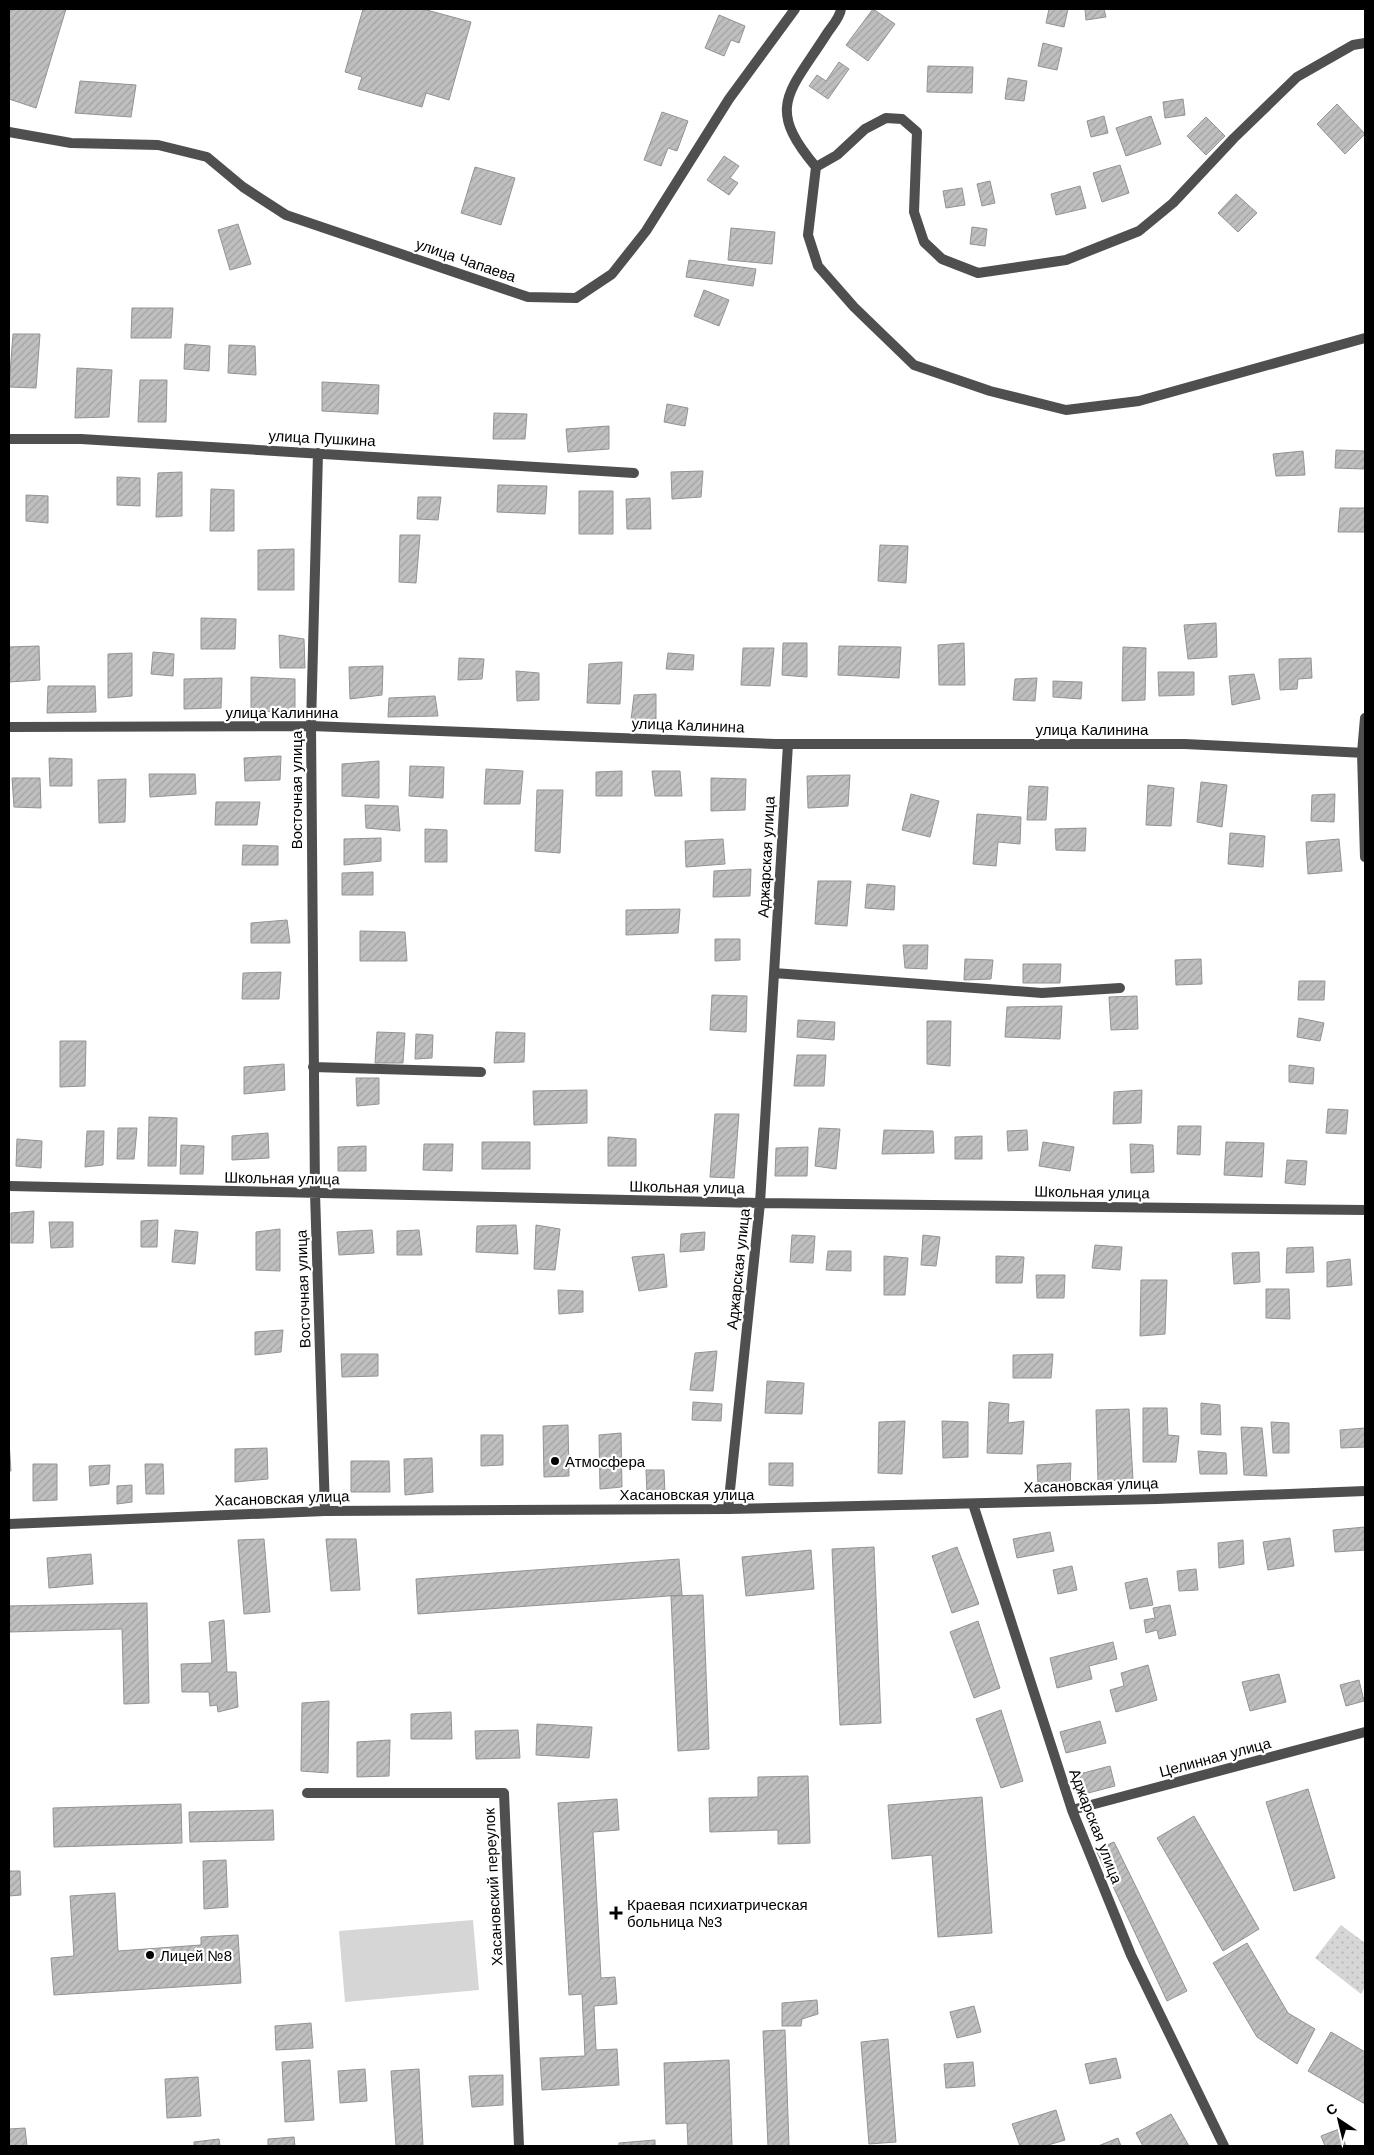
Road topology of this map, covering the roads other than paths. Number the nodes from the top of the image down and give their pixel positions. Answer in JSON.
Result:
{"nodes":[{"id":1,"x":795,"y":9,"type":"edge"},
{"id":2,"x":841,"y":9,"type":"edge"},
{"id":3,"x":1365,"y":43,"type":"edge"},
{"id":4,"x":9,"y":132,"type":"edge"},
{"id":5,"x":816,"y":167,"type":"junction"},
{"id":6,"x":1365,"y":338,"type":"edge"},
{"id":7,"x":9,"y":439,"type":"edge"},
{"id":8,"x":318,"y":453,"type":"junction"},
{"id":9,"x":634,"y":473,"type":"dead end"},
{"id":10,"x":1365,"y":718,"type":"edge"},
{"id":11,"x":310,"y":726,"type":"junction"},
{"id":12,"x":9,"y":727,"type":"edge"},
{"id":13,"x":788,"y":744,"type":"junction"},
{"id":14,"x":1364,"y":753,"type":"edge"},
{"id":15,"x":1365,"y":857,"type":"edge"},
{"id":16,"x":774,"y":973,"type":"junction"},
{"id":17,"x":1120,"y":988,"type":"dead end"},
{"id":18,"x":314,"y":1067,"type":"junction"},
{"id":19,"x":481,"y":1072,"type":"dead end"},
{"id":20,"x":9,"y":1186,"type":"edge"},
{"id":21,"x":315,"y":1193,"type":"junction"},
{"id":22,"x":760,"y":1203,"type":"junction"},
{"id":23,"x":1365,"y":1210,"type":"edge"},
{"id":24,"x":1365,"y":1491,"type":"edge"},
{"id":25,"x":973,"y":1504,"type":"junction"},
{"id":26,"x":728,"y":1509,"type":"junction"},
{"id":27,"x":325,"y":1511,"type":"junction"},
{"id":28,"x":9,"y":1524,"type":"edge"},
{"id":29,"x":1365,"y":1732,"type":"edge"},
{"id":30,"x":307,"y":1793,"type":"dead end"},
{"id":31,"x":1072,"y":1810,"type":"junction"},
{"id":32,"x":519,"y":2146,"type":"edge"},
{"id":33,"x":1224,"y":2146,"type":"edge"}],
"edges":[{"from":1,"to":4,"type":"street","name":"улица Чапаева"},
{"from":2,"to":5,"type":"street"},
{"from":3,"to":5,"type":"street"},
{"from":5,"to":6,"type":"street"},
{"from":7,"to":8,"type":"street","name":"улица Пушкина"},
{"from":8,"to":9,"type":"street","name":"улица Пушкина"},
{"from":8,"to":11,"type":"street","name":"Восточная улица"},
{"from":10,"to":14,"type":"street"},
{"from":11,"to":12,"type":"street","name":"улица Калинина"},
{"from":11,"to":13,"type":"street","name":"улица Калинина"},
{"from":11,"to":18,"type":"street","name":"Восточная улица"},
{"from":13,"to":14,"type":"street","name":"улица Калинина"},
{"from":13,"to":16,"type":"street","name":"Аджарская улица"},
{"from":14,"to":15,"type":"street"},
{"from":16,"to":17,"type":"street"},
{"from":16,"to":22,"type":"street","name":"Аджарская улица"},
{"from":18,"to":19,"type":"street"},
{"from":18,"to":21,"type":"street","name":"Восточная улица"},
{"from":20,"to":21,"type":"street","name":"Школьная улица"},
{"from":21,"to":22,"type":"street","name":"Школьная улица"},
{"from":21,"to":27,"type":"street","name":"Восточная улица"},
{"from":22,"to":23,"type":"street","name":"Школьная улица"},
{"from":22,"to":26,"type":"street","name":"Аджарская улица"},
{"from":24,"to":25,"type":"street","name":"Хасановская улица"},
{"from":25,"to":26,"type":"street","name":"Хасановская улица"},
{"from":25,"to":31,"type":"street","name":"Аджарская улица"},
{"from":26,"to":27,"type":"street","name":"Хасановская улица"},
{"from":27,"to":28,"type":"street","name":"Хасановская улица"},
{"from":29,"to":31,"type":"street","name":"Целинная улица"},
{"from":30,"to":32,"type":"street","name":"Хасановский переулок"},
{"from":31,"to":33,"type":"street","name":"Аджарская улица"}]}
